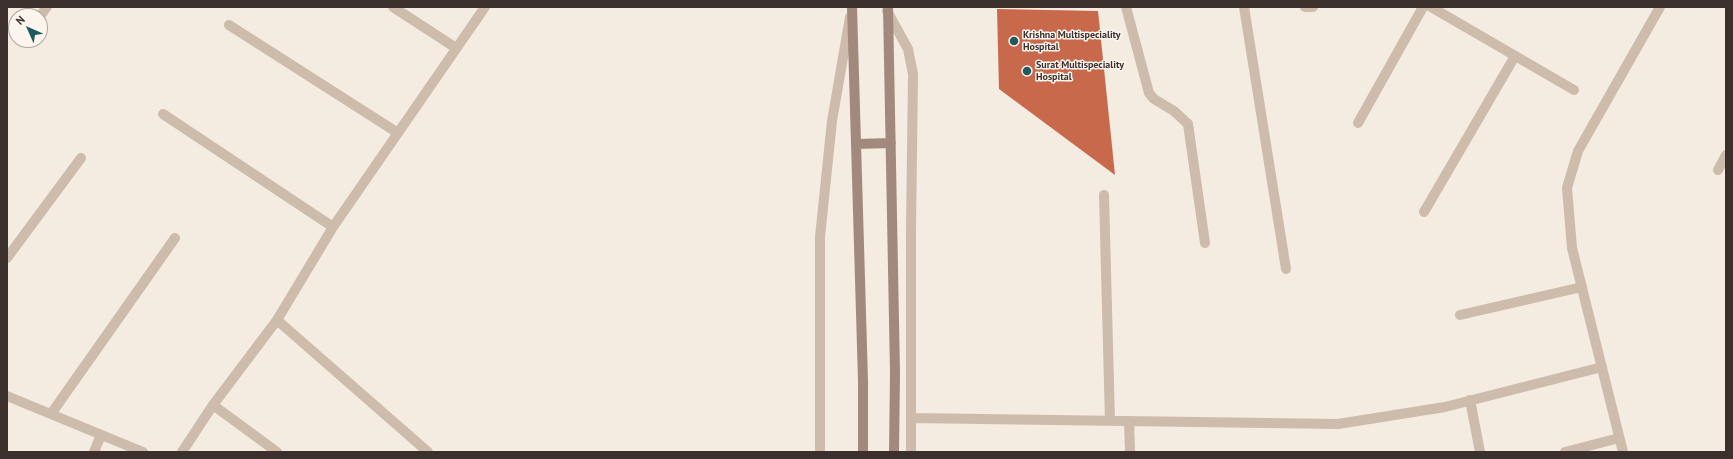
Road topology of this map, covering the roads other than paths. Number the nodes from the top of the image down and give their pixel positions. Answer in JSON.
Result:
{"nodes":[{"id":1,"x":393,"y":7,"type":"edge"},
{"id":2,"x":485,"y":7,"type":"edge"},
{"id":3,"x":852,"y":7,"type":"edge"},
{"id":4,"x":1126,"y":7,"type":"edge"},
{"id":5,"x":1244,"y":7,"type":"edge"},
{"id":6,"x":1305,"y":7,"type":"edge"},
{"id":7,"x":1313,"y":7,"type":"edge"},
{"id":8,"x":1423,"y":7,"type":"edge"},
{"id":9,"x":1430,"y":7,"type":"edge"},
{"id":10,"x":1660,"y":7,"type":"edge"},
{"id":11,"x":888,"y":9,"type":"edge"},
{"id":12,"x":229,"y":25,"type":"dead end"},
{"id":13,"x":456,"y":48,"type":"junction"},
{"id":14,"x":1515,"y":56,"type":"junction"},
{"id":15,"x":1574,"y":90,"type":"dead end"},
{"id":16,"x":163,"y":114,"type":"dead end"},
{"id":17,"x":1358,"y":123,"type":"dead end"},
{"id":18,"x":398,"y":133,"type":"junction"},
{"id":19,"x":890,"y":143,"type":"junction"},
{"id":20,"x":856,"y":144,"type":"junction"},
{"id":21,"x":1726,"y":155,"type":"edge"},
{"id":22,"x":81,"y":158,"type":"dead end"},
{"id":23,"x":1718,"y":170,"type":"dead end"},
{"id":24,"x":1104,"y":195,"type":"dead end"},
{"id":25,"x":1424,"y":212,"type":"dead end"},
{"id":26,"x":333,"y":227,"type":"junction"},
{"id":27,"x":175,"y":238,"type":"dead end"},
{"id":28,"x":1205,"y":243,"type":"dead end"},
{"id":29,"x":7,"y":258,"type":"edge"},
{"id":30,"x":1286,"y":269,"type":"dead end"},
{"id":31,"x":1582,"y":287,"type":"junction"},
{"id":32,"x":1460,"y":315,"type":"dead end"},
{"id":33,"x":276,"y":320,"type":"junction"},
{"id":34,"x":1602,"y":367,"type":"junction"},
{"id":35,"x":7,"y":396,"type":"edge"},
{"id":36,"x":1470,"y":400,"type":"junction"},
{"id":37,"x":214,"y":405,"type":"junction"},
{"id":38,"x":51,"y":414,"type":"junction"},
{"id":39,"x":911,"y":418,"type":"junction"},
{"id":40,"x":1110,"y":421,"type":"junction"},
{"id":41,"x":1129,"y":421,"type":"junction"},
{"id":42,"x":101,"y":435,"type":"junction"},
{"id":43,"x":1619,"y":438,"type":"junction"},
{"id":44,"x":94,"y":452,"type":"edge"},
{"id":45,"x":143,"y":452,"type":"edge"},
{"id":46,"x":182,"y":452,"type":"edge"},
{"id":47,"x":277,"y":452,"type":"edge"},
{"id":48,"x":428,"y":452,"type":"edge"},
{"id":49,"x":820,"y":452,"type":"edge"},
{"id":50,"x":863,"y":452,"type":"edge"},
{"id":51,"x":894,"y":452,"type":"edge"},
{"id":52,"x":911,"y":452,"type":"edge"},
{"id":53,"x":1130,"y":452,"type":"edge"},
{"id":54,"x":1480,"y":452,"type":"edge"},
{"id":55,"x":1565,"y":452,"type":"edge"},
{"id":56,"x":1622,"y":452,"type":"edge"}],
"edges":[{"from":1,"to":13,"type":"street"},
{"from":2,"to":13,"type":"street"},
{"from":3,"to":20,"type":"main road"},
{"from":3,"to":49,"type":"street"},
{"from":4,"to":28,"type":"street"},
{"from":5,"to":30,"type":"street"},
{"from":6,"to":7,"type":"street"},
{"from":8,"to":17,"type":"street"},
{"from":9,"to":14,"type":"street"},
{"from":10,"to":31,"type":"street"},
{"from":11,"to":19,"type":"main road"},
{"from":11,"to":39,"type":"street"},
{"from":12,"to":18,"type":"street"},
{"from":13,"to":18,"type":"street"},
{"from":14,"to":15,"type":"street"},
{"from":14,"to":25,"type":"street"},
{"from":16,"to":26,"type":"street"},
{"from":18,"to":26,"type":"street"},
{"from":19,"to":20,"type":"main road"},
{"from":19,"to":51,"type":"main road"},
{"from":20,"to":50,"type":"main road"},
{"from":21,"to":23,"type":"street"},
{"from":22,"to":29,"type":"street"},
{"from":24,"to":40,"type":"street"},
{"from":26,"to":33,"type":"street"},
{"from":27,"to":38,"type":"street"},
{"from":31,"to":32,"type":"street"},
{"from":31,"to":34,"type":"street"},
{"from":33,"to":37,"type":"street"},
{"from":33,"to":48,"type":"street"},
{"from":34,"to":36,"type":"street"},
{"from":34,"to":43,"type":"street"},
{"from":35,"to":38,"type":"street"},
{"from":36,"to":41,"type":"street"},
{"from":36,"to":54,"type":"street"},
{"from":37,"to":46,"type":"street"},
{"from":37,"to":47,"type":"street"},
{"from":38,"to":42,"type":"street"},
{"from":39,"to":40,"type":"street"},
{"from":39,"to":52,"type":"street"},
{"from":40,"to":41,"type":"street"},
{"from":41,"to":53,"type":"street"},
{"from":42,"to":44,"type":"street"},
{"from":42,"to":45,"type":"street"},
{"from":43,"to":55,"type":"street"},
{"from":43,"to":56,"type":"street"}]}
